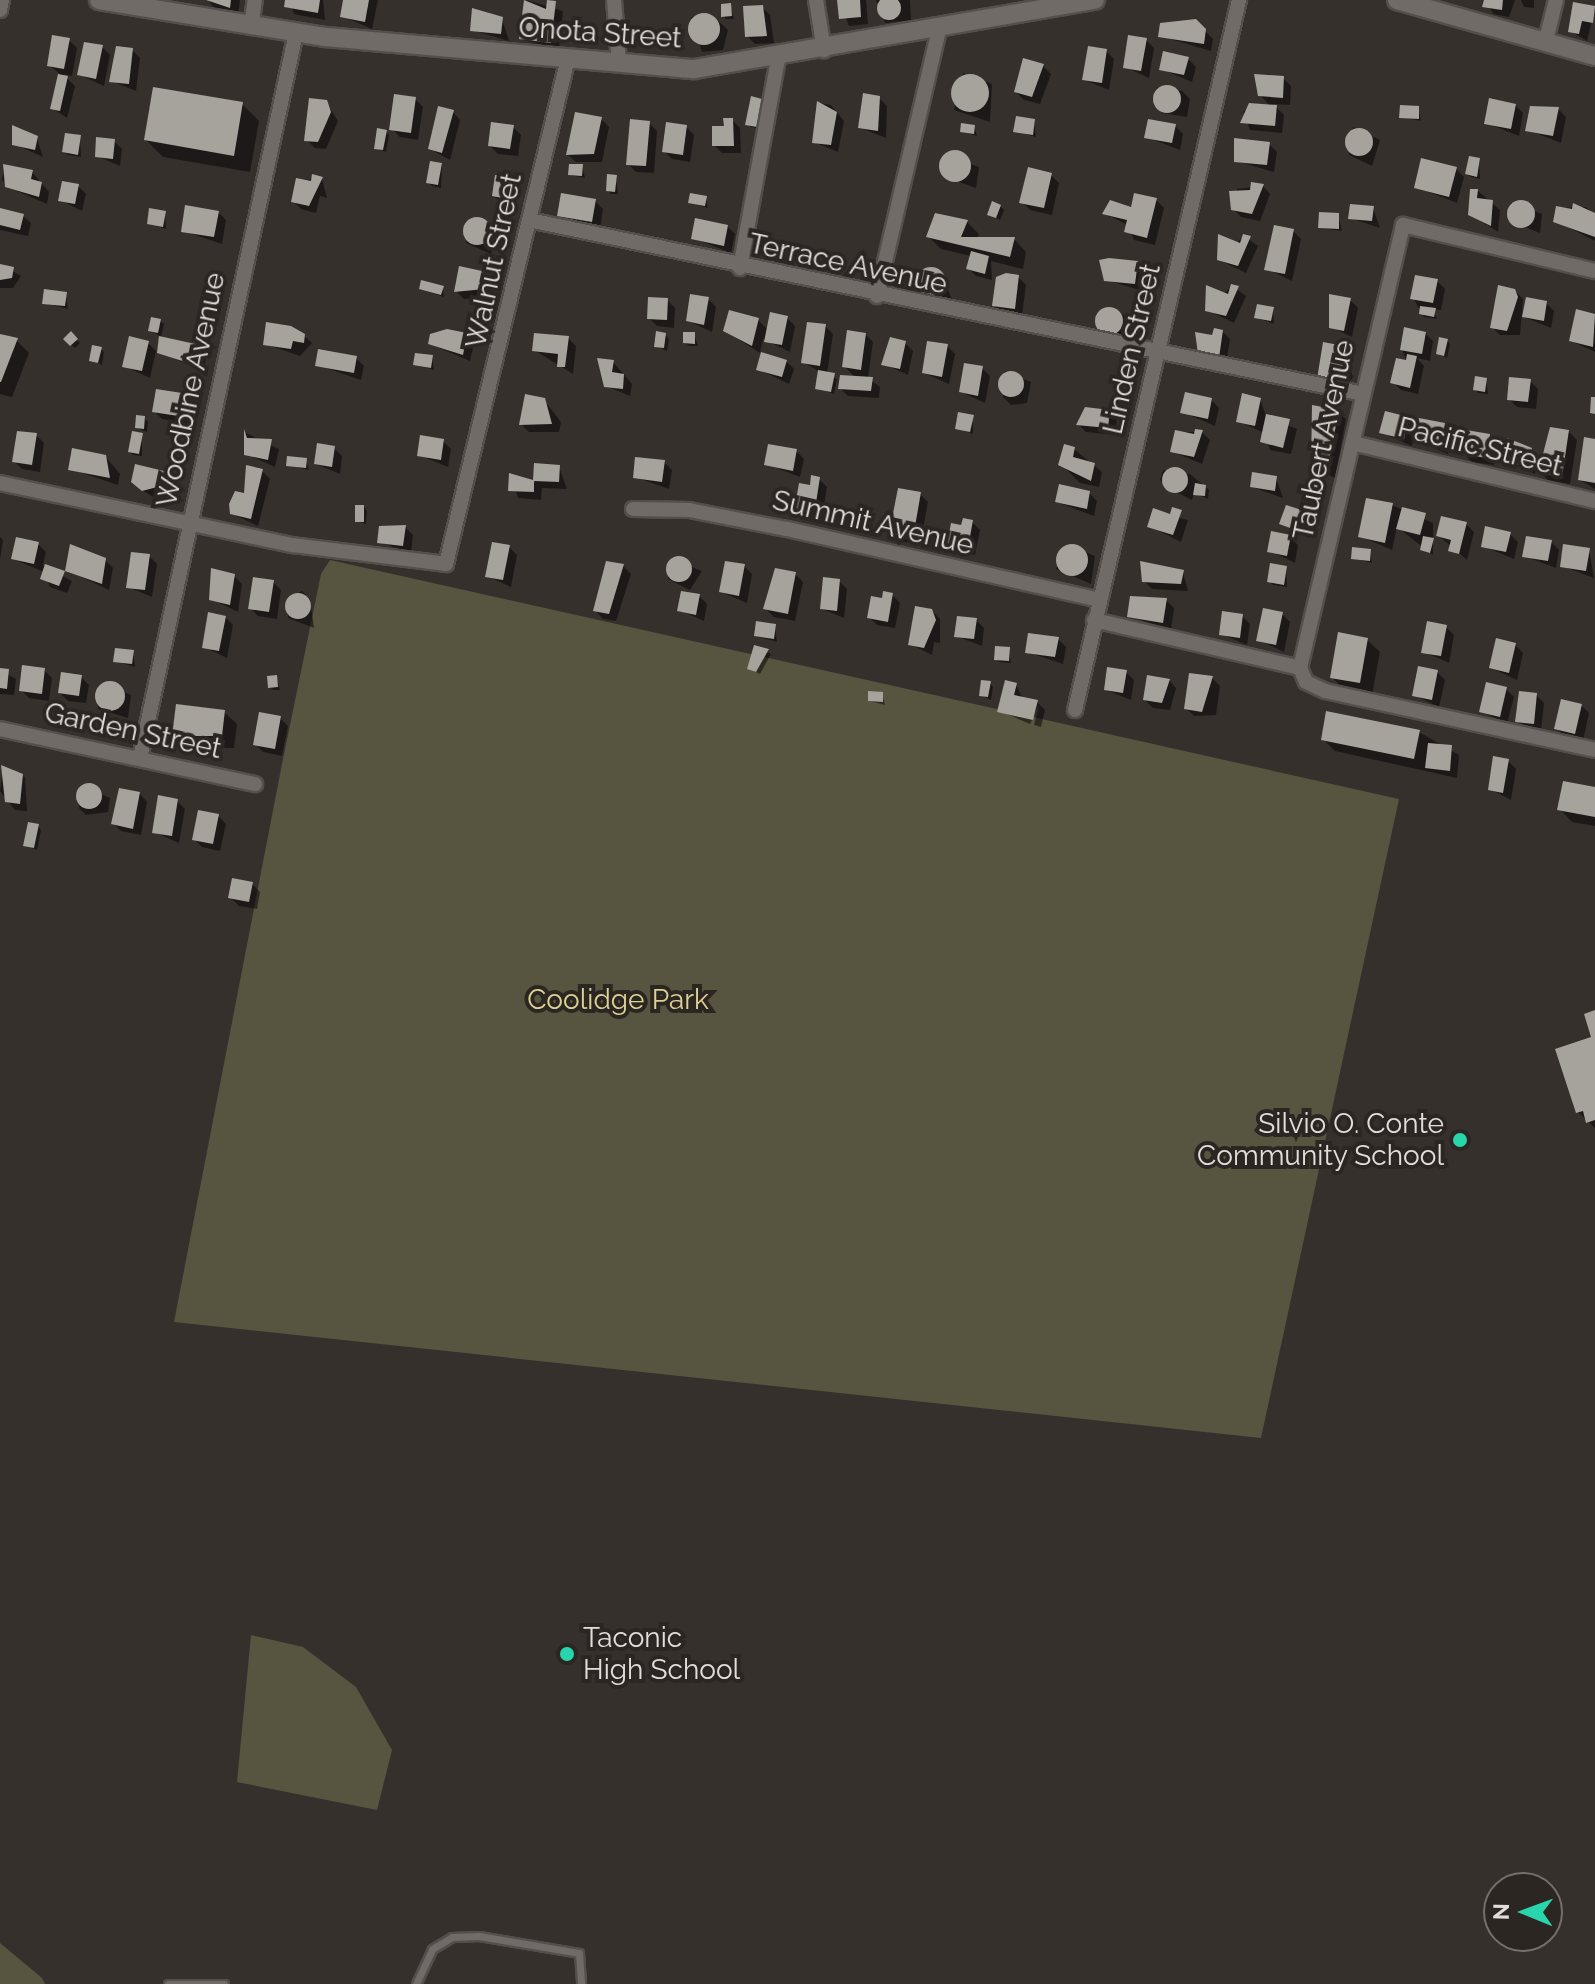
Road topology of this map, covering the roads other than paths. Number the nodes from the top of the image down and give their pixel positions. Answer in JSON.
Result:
{"nodes":[{"id":1,"x":2,"y":0,"type":"edge"},
{"id":2,"x":99,"y":0,"type":"edge"},
{"id":3,"x":255,"y":0,"type":"edge"},
{"id":4,"x":614,"y":0,"type":"edge"},
{"id":5,"x":816,"y":0,"type":"edge"},
{"id":6,"x":1095,"y":0,"type":"edge"},
{"id":7,"x":1239,"y":0,"type":"edge"},
{"id":8,"x":1397,"y":0,"type":"edge"},
{"id":9,"x":1556,"y":0,"type":"edge"},
{"id":10,"x":0,"y":10,"type":"edge"},
{"id":11,"x":251,"y":27,"type":"junction"},
{"id":12,"x":939,"y":29,"type":"junction"},
{"id":13,"x":296,"y":33,"type":"junction"},
{"id":14,"x":1546,"y":40,"type":"junction"},
{"id":15,"x":824,"y":50,"type":"junction"},
{"id":16,"x":1595,"y":56,"type":"edge"},
{"id":17,"x":568,"y":58,"type":"junction"},
{"id":18,"x":778,"y":58,"type":"junction"},
{"id":19,"x":619,"y":62,"type":"junction"},
{"id":20,"x":529,"y":220,"type":"junction"},
{"id":21,"x":740,"y":268,"type":"junction"},
{"id":22,"x":1595,"y":271,"type":"edge"},
{"id":23,"x":877,"y":296,"type":"junction"},
{"id":24,"x":1156,"y":355,"type":"junction"},
{"id":25,"x":1363,"y":394,"type":"junction"},
{"id":26,"x":1353,"y":443,"type":"junction"},
{"id":27,"x":0,"y":483,"type":"edge"},
{"id":28,"x":1595,"y":501,"type":"edge"},
{"id":29,"x":633,"y":509,"type":"dead end"},
{"id":30,"x":189,"y":524,"type":"junction"},
{"id":31,"x":1100,"y":600,"type":"junction"},
{"id":32,"x":1094,"y":620,"type":"junction"},
{"id":33,"x":1300,"y":668,"type":"junction"},
{"id":34,"x":1075,"y":710,"type":"dead end"},
{"id":35,"x":0,"y":729,"type":"edge"},
{"id":36,"x":1595,"y":750,"type":"edge"},
{"id":37,"x":140,"y":758,"type":"junction"},
{"id":38,"x":255,"y":784,"type":"dead end"},
{"id":39,"x":168,"y":1984,"type":"edge"},
{"id":40,"x":224,"y":1984,"type":"edge"},
{"id":41,"x":416,"y":1984,"type":"edge"},
{"id":42,"x":581,"y":1984,"type":"edge"}],
"edges":[{"from":1,"to":10,"type":"street"},
{"from":2,"to":11,"type":"street","name":"Onota Street"},
{"from":3,"to":11,"type":"street"},
{"from":4,"to":19,"type":"street"},
{"from":5,"to":15,"type":"street"},
{"from":6,"to":12,"type":"street","name":"Onota Street"},
{"from":7,"to":24,"type":"street","name":"Linden Street"},
{"from":8,"to":14,"type":"street"},
{"from":9,"to":14,"type":"street"},
{"from":11,"to":13,"type":"street","name":"Onota Street"},
{"from":12,"to":15,"type":"street","name":"Onota Street"},
{"from":12,"to":23,"type":"street"},
{"from":13,"to":17,"type":"street","name":"Onota Street"},
{"from":13,"to":30,"type":"street","name":"Woodbine Avenue"},
{"from":14,"to":16,"type":"street"},
{"from":15,"to":18,"type":"street","name":"Onota Street"},
{"from":17,"to":19,"type":"street","name":"Onota Street"},
{"from":17,"to":20,"type":"street","name":"Walnut Street"},
{"from":18,"to":19,"type":"street","name":"Onota Street"},
{"from":18,"to":21,"type":"street"},
{"from":20,"to":21,"type":"street","name":"Terrace Avenue"},
{"from":20,"to":30,"type":"street","name":"Walnut Street"},
{"from":21,"to":23,"type":"street","name":"Terrace Avenue"},
{"from":22,"to":25,"type":"street","name":"Taubert Avenue"},
{"from":23,"to":24,"type":"street","name":"Terrace Avenue"},
{"from":24,"to":25,"type":"street","name":"Terrace Avenue"},
{"from":24,"to":31,"type":"street","name":"Linden Street"},
{"from":25,"to":26,"type":"street","name":"Taubert Avenue"},
{"from":26,"to":28,"type":"street","name":"Pacific Street"},
{"from":26,"to":33,"type":"street","name":"Taubert Avenue"},
{"from":27,"to":30,"type":"street"},
{"from":29,"to":31,"type":"street","name":"Summit Avenue"},
{"from":30,"to":37,"type":"street","name":"Woodbine Avenue"},
{"from":31,"to":32,"type":"street","name":"Linden Street"},
{"from":32,"to":33,"type":"street"},
{"from":32,"to":34,"type":"street","name":"Linden Street"},
{"from":33,"to":36,"type":"street"},
{"from":35,"to":37,"type":"street","name":"Garden Street"},
{"from":37,"to":38,"type":"street","name":"Garden Street"},
{"from":39,"to":40,"type":"lane"},
{"from":41,"to":42,"type":"lane"}]}
